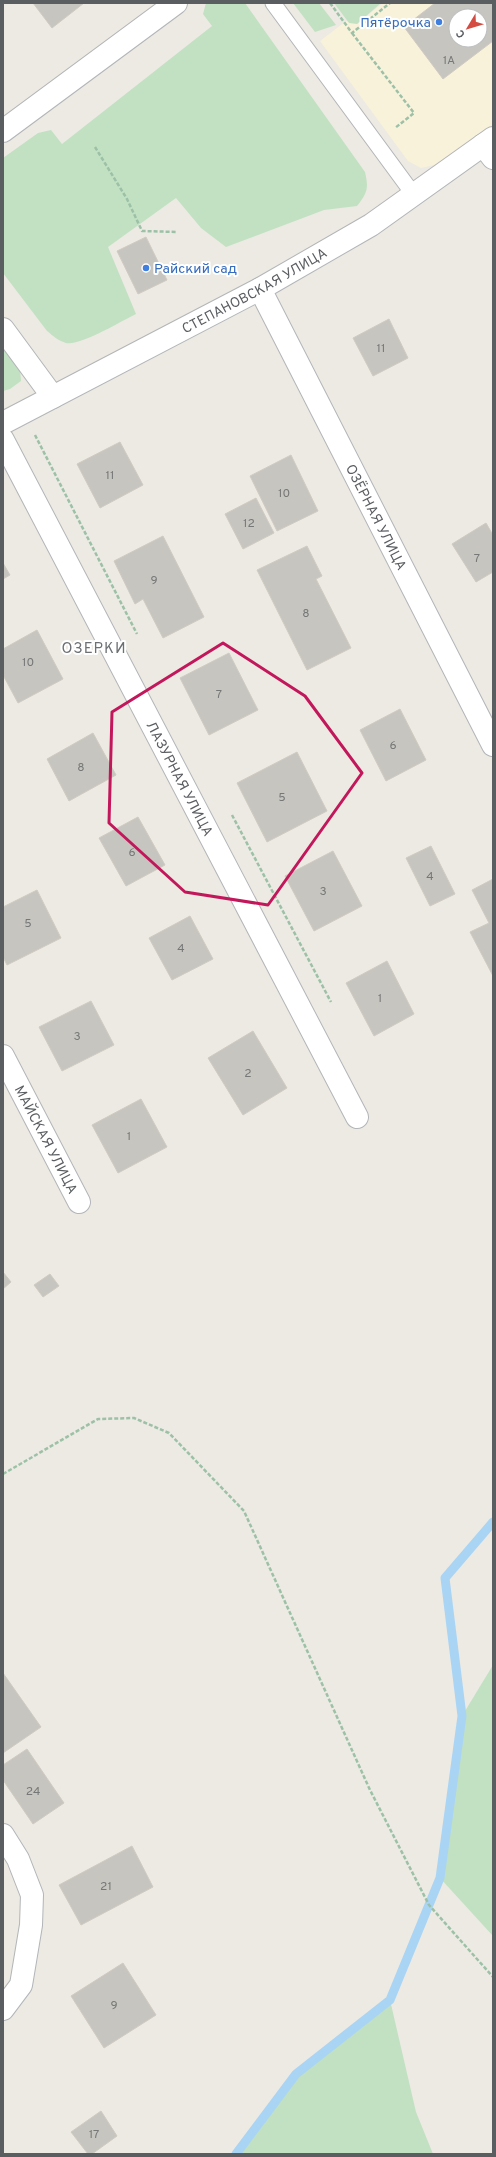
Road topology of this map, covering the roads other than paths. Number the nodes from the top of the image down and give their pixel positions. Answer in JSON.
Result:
{"nodes":[{"id":1,"x":176,"y":3,"type":"edge"},
{"id":2,"x":273,"y":3,"type":"edge"},
{"id":3,"x":3,"y":131,"type":"edge"},
{"id":4,"x":490,"y":147,"type":"edge"},
{"id":5,"x":414,"y":195,"type":"junction"},
{"id":6,"x":260,"y":289,"type":"junction"},
{"id":7,"x":3,"y":329,"type":"edge"},
{"id":8,"x":53,"y":396,"type":"junction"},
{"id":9,"x":3,"y":423,"type":"edge"},
{"id":10,"x":3,"y":440,"type":"edge"},
{"id":11,"x":493,"y":745,"type":"edge"},
{"id":12,"x":3,"y":1056,"type":"edge"},
{"id":13,"x":357,"y":1117,"type":"dead end"},
{"id":14,"x":79,"y":1202,"type":"dead end"},
{"id":15,"x":3,"y":1835,"type":"edge"},
{"id":16,"x":3,"y":2009,"type":"edge"}],
"edges":[{"from":1,"to":3,"type":"street"},
{"from":2,"to":5,"type":"lane"},
{"from":4,"to":5,"type":"street","name":"СТЕПАНОВСКАЯ УЛИЦА"},
{"from":5,"to":6,"type":"street","name":"СТЕПАНОВСКАЯ УЛИЦА"},
{"from":6,"to":8,"type":"street","name":"СТЕПАНОВСКАЯ УЛИЦА"},
{"from":6,"to":11,"type":"street","name":"ОЗЁРНАЯ УЛИЦА"},
{"from":7,"to":8,"type":"street"},
{"from":8,"to":9,"type":"street","name":"СТЕПАНОВСКАЯ УЛИЦА"},
{"from":10,"to":13,"type":"street","name":"ЛАЗУРНАЯ УЛИЦА"},
{"from":12,"to":14,"type":"street","name":"МАЙСКАЯ УЛИЦА"},
{"from":15,"to":16,"type":"street"}]}
